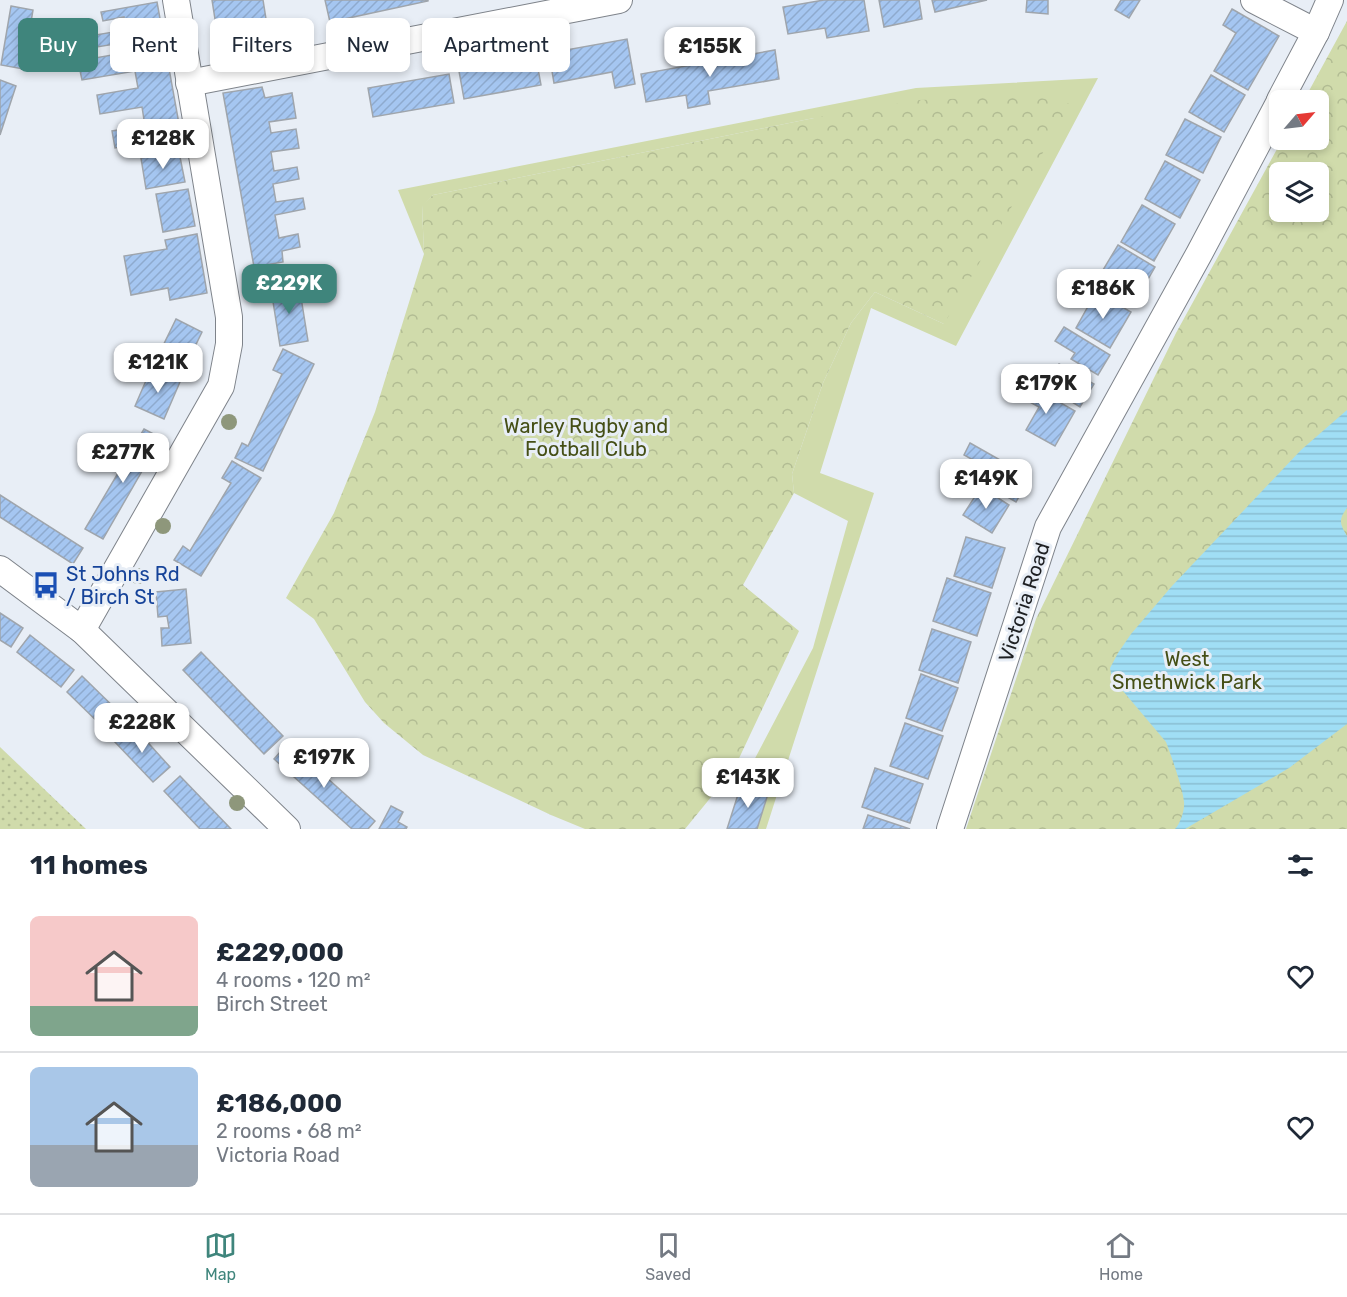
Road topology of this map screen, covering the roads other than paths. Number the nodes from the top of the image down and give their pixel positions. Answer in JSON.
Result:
{"nodes":[{"id":1,"x":176,"y":0,"type":"edge"},
{"id":2,"x":619,"y":0,"type":"edge"},
{"id":3,"x":1254,"y":0,"type":"edge"},
{"id":4,"x":1330,"y":0,"type":"edge"},
{"id":5,"x":1316,"y":32,"type":"junction"},
{"id":6,"x":189,"y":83,"type":"junction"},
{"id":7,"x":1286,"y":90,"type":"edge"},
{"id":8,"x":1269,"y":122,"type":"edge"},
{"id":9,"x":0,"y":569,"type":"edge"},
{"id":10,"x":82,"y":630,"type":"junction"},
{"id":11,"x":287,"y":829,"type":"edge"},
{"id":12,"x":950,"y":829,"type":"edge"}],
"edges":[{"from":1,"to":6,"type":"street"},
{"from":2,"to":6,"type":"street"},
{"from":3,"to":5,"type":"street"},
{"from":4,"to":5,"type":"street","name":"Victoria Road"},
{"from":5,"to":7,"type":"street","name":"Victoria Road"},
{"from":6,"to":10,"type":"street"},
{"from":8,"to":12,"type":"street","name":"Victoria Road"},
{"from":9,"to":10,"type":"street"},
{"from":10,"to":11,"type":"street"}]}
